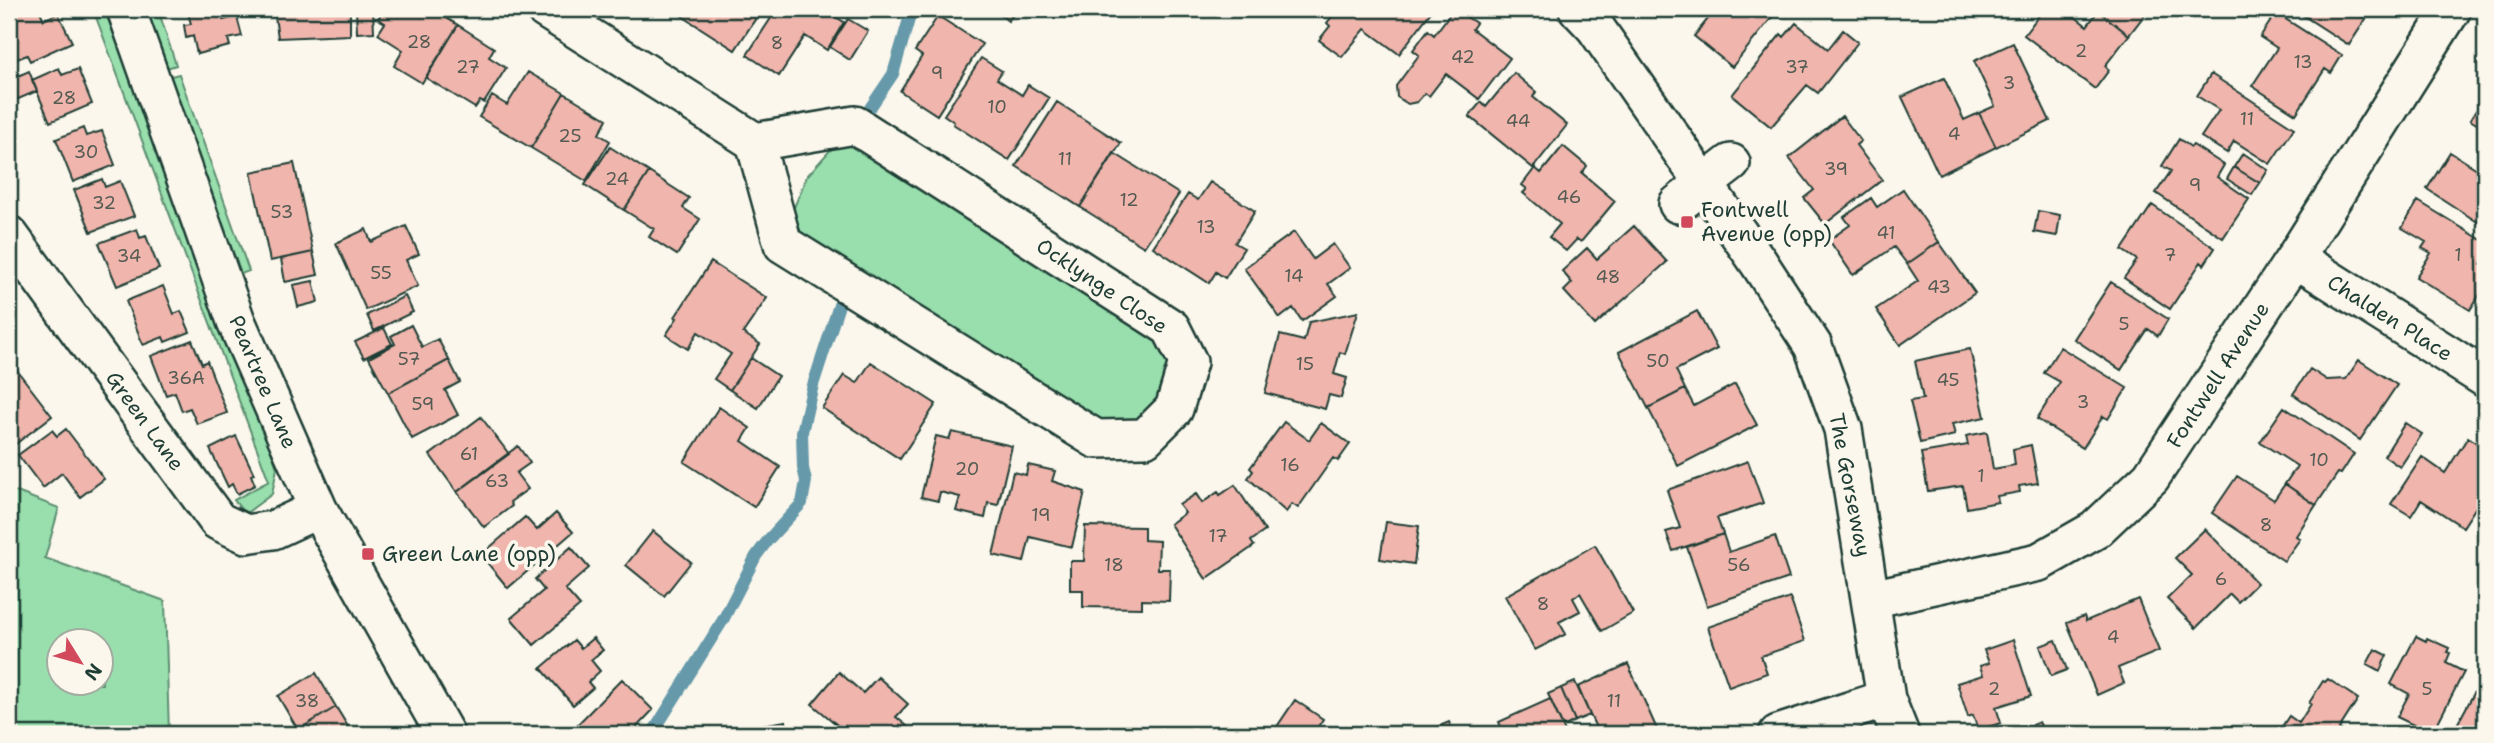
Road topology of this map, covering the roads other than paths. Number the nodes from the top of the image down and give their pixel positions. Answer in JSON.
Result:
{"nodes":[{"id":1,"x":126,"y":9,"type":"edge"},
{"id":2,"x":545,"y":9,"type":"edge"},
{"id":3,"x":1578,"y":9,"type":"edge"},
{"id":4,"x":2452,"y":9,"type":"edge"},
{"id":5,"x":755,"y":142,"type":"junction"},
{"id":6,"x":9,"y":235,"type":"edge"},
{"id":7,"x":2295,"y":258,"type":"junction"},
{"id":8,"x":2485,"y":378,"type":"edge"},
{"id":9,"x":318,"y":509,"type":"junction"},
{"id":10,"x":1871,"y":599,"type":"junction"},
{"id":11,"x":1886,"y":699,"type":"junction"},
{"id":12,"x":445,"y":734,"type":"edge"},
{"id":13,"x":1778,"y":734,"type":"edge"},
{"id":14,"x":1900,"y":734,"type":"edge"}],
"edges":[{"from":1,"to":9,"type":"street","name":"Peartree Lane"},
{"from":2,"to":5,"type":"street"},
{"from":3,"to":10,"type":"street","name":"The Gorseway"},
{"from":4,"to":7,"type":"street","name":"Fontwell Avenue"},
{"from":5,"to":5,"type":"street","name":"Ocklynge Close"},
{"from":6,"to":9,"type":"street","name":"Green Lane"},
{"from":7,"to":8,"type":"street","name":"Chalden Place"},
{"from":7,"to":10,"type":"street","name":"Fontwell Avenue"},
{"from":9,"to":12,"type":"street","name":"Peartree Lane"},
{"from":10,"to":11,"type":"street","name":"The Gorseway"},
{"from":11,"to":13,"type":"street"},
{"from":11,"to":14,"type":"street","name":"The Gorseway"}]}
